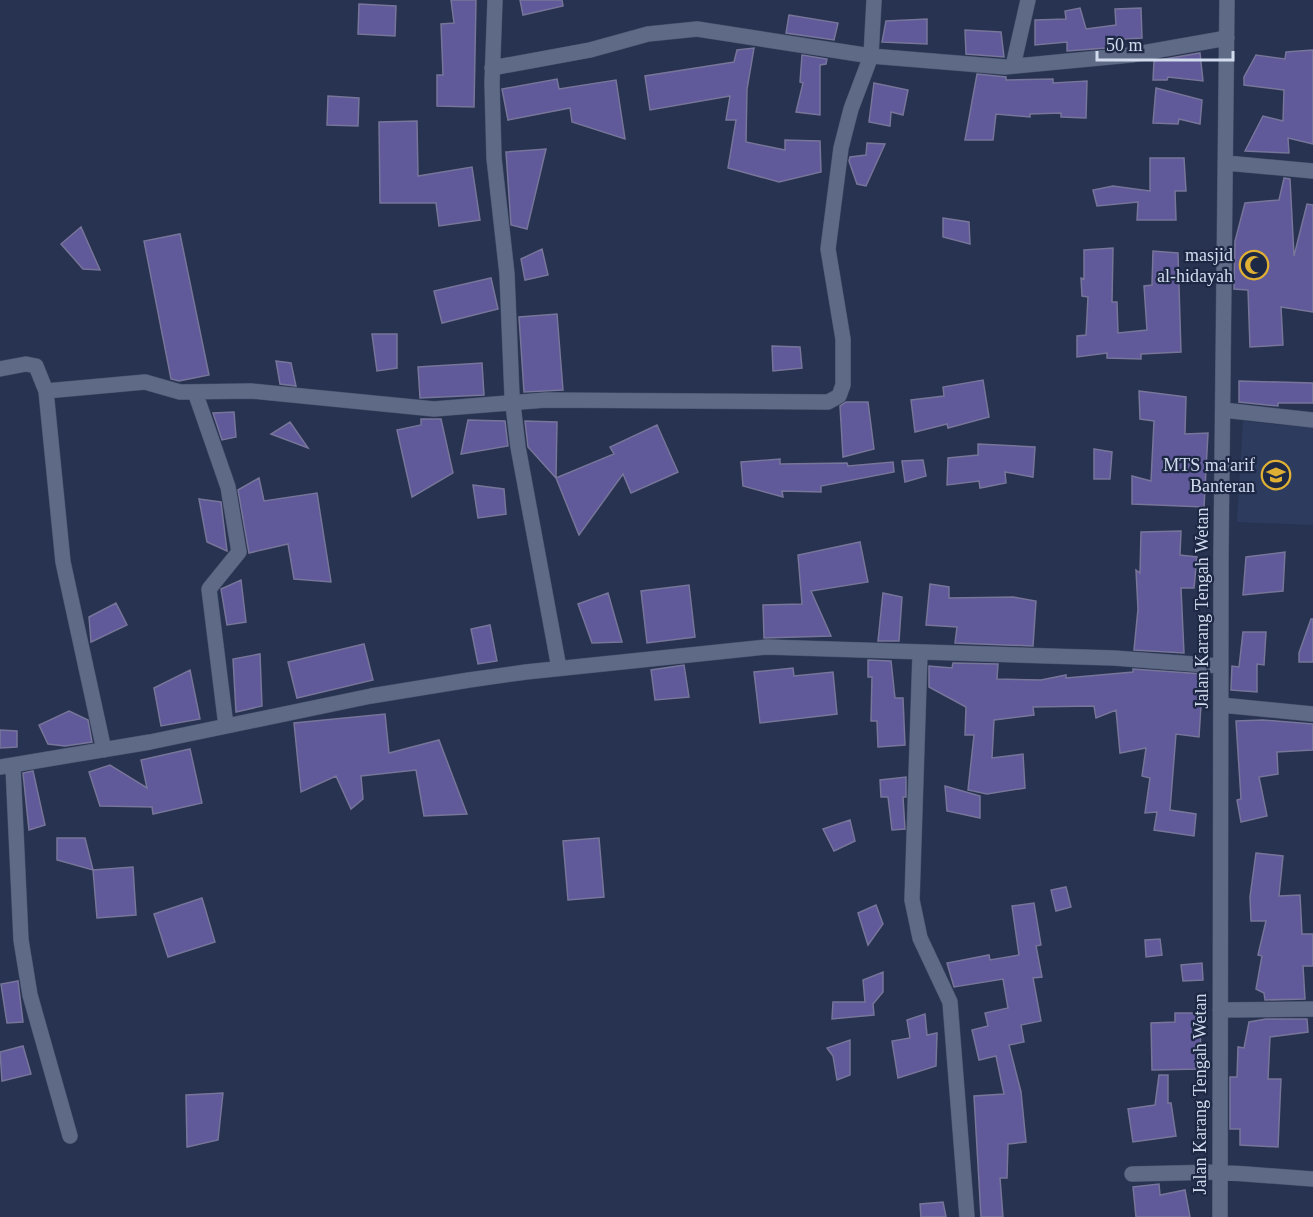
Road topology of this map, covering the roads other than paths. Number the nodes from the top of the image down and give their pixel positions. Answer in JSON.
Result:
{"nodes":[{"id":1,"x":495,"y":0,"type":"edge"},
{"id":2,"x":874,"y":0,"type":"edge"},
{"id":3,"x":1028,"y":0,"type":"edge"},
{"id":4,"x":1227,"y":0,"type":"edge"},
{"id":5,"x":1227,"y":38,"type":"junction"},
{"id":6,"x":871,"y":56,"type":"junction"},
{"id":7,"x":1013,"y":66,"type":"junction"},
{"id":8,"x":492,"y":68,"type":"junction"},
{"id":9,"x":1226,"y":163,"type":"junction"},
{"id":10,"x":1313,"y":171,"type":"edge"},
{"id":11,"x":0,"y":369,"type":"edge"},
{"id":12,"x":46,"y":391,"type":"junction"},
{"id":13,"x":195,"y":392,"type":"junction"},
{"id":14,"x":513,"y":403,"type":"junction"},
{"id":15,"x":1223,"y":410,"type":"junction"},
{"id":16,"x":1313,"y":420,"type":"edge"},
{"id":17,"x":920,"y":654,"type":"junction"},
{"id":18,"x":1220,"y":666,"type":"junction"},
{"id":19,"x":559,"y":668,"type":"junction"},
{"id":20,"x":1221,"y":705,"type":"junction"},
{"id":21,"x":1313,"y":714,"type":"edge"},
{"id":22,"x":226,"y":726,"type":"junction"},
{"id":23,"x":104,"y":750,"type":"junction"},
{"id":24,"x":6,"y":767,"type":"edge"},
{"id":25,"x":1313,"y":1009,"type":"edge"},
{"id":26,"x":1220,"y":1010,"type":"junction"},
{"id":27,"x":70,"y":1136,"type":"dead end"},
{"id":28,"x":1219,"y":1172,"type":"junction"},
{"id":29,"x":1131,"y":1174,"type":"dead end"},
{"id":30,"x":1313,"y":1179,"type":"edge"},
{"id":31,"x":967,"y":1217,"type":"edge"},
{"id":32,"x":1220,"y":1217,"type":"edge"}],
"edges":[{"from":1,"to":8,"type":"street"},
{"from":2,"to":6,"type":"street"},
{"from":3,"to":7,"type":"street"},
{"from":4,"to":5,"type":"street","name":"Jalan Karang Tengah Wetan"},
{"from":5,"to":7,"type":"street"},
{"from":5,"to":9,"type":"street","name":"Jalan Karang Tengah Wetan"},
{"from":6,"to":7,"type":"street"},
{"from":6,"to":8,"type":"street"},
{"from":6,"to":14,"type":"street"},
{"from":8,"to":14,"type":"street"},
{"from":9,"to":10,"type":"street"},
{"from":9,"to":15,"type":"street","name":"Jalan Karang Tengah Wetan"},
{"from":11,"to":12,"type":"street"},
{"from":12,"to":13,"type":"street"},
{"from":12,"to":23,"type":"street"},
{"from":13,"to":14,"type":"street"},
{"from":13,"to":22,"type":"street"},
{"from":14,"to":19,"type":"street"},
{"from":15,"to":16,"type":"street"},
{"from":15,"to":18,"type":"street","name":"Jalan Karang Tengah Wetan"},
{"from":17,"to":18,"type":"street"},
{"from":17,"to":19,"type":"street"},
{"from":17,"to":31,"type":"street"},
{"from":18,"to":20,"type":"street","name":"Jalan Karang Tengah Wetan"},
{"from":19,"to":22,"type":"street"},
{"from":20,"to":21,"type":"street"},
{"from":20,"to":26,"type":"street","name":"Jalan Karang Tengah Wetan"},
{"from":22,"to":23,"type":"street"},
{"from":23,"to":24,"type":"street"},
{"from":24,"to":27,"type":"street"},
{"from":25,"to":26,"type":"street"},
{"from":26,"to":28,"type":"street","name":"Jalan Karang Tengah Wetan"},
{"from":28,"to":29,"type":"street"},
{"from":28,"to":30,"type":"street"},
{"from":28,"to":32,"type":"street","name":"Jalan Karang Tengah Wetan"}]}
